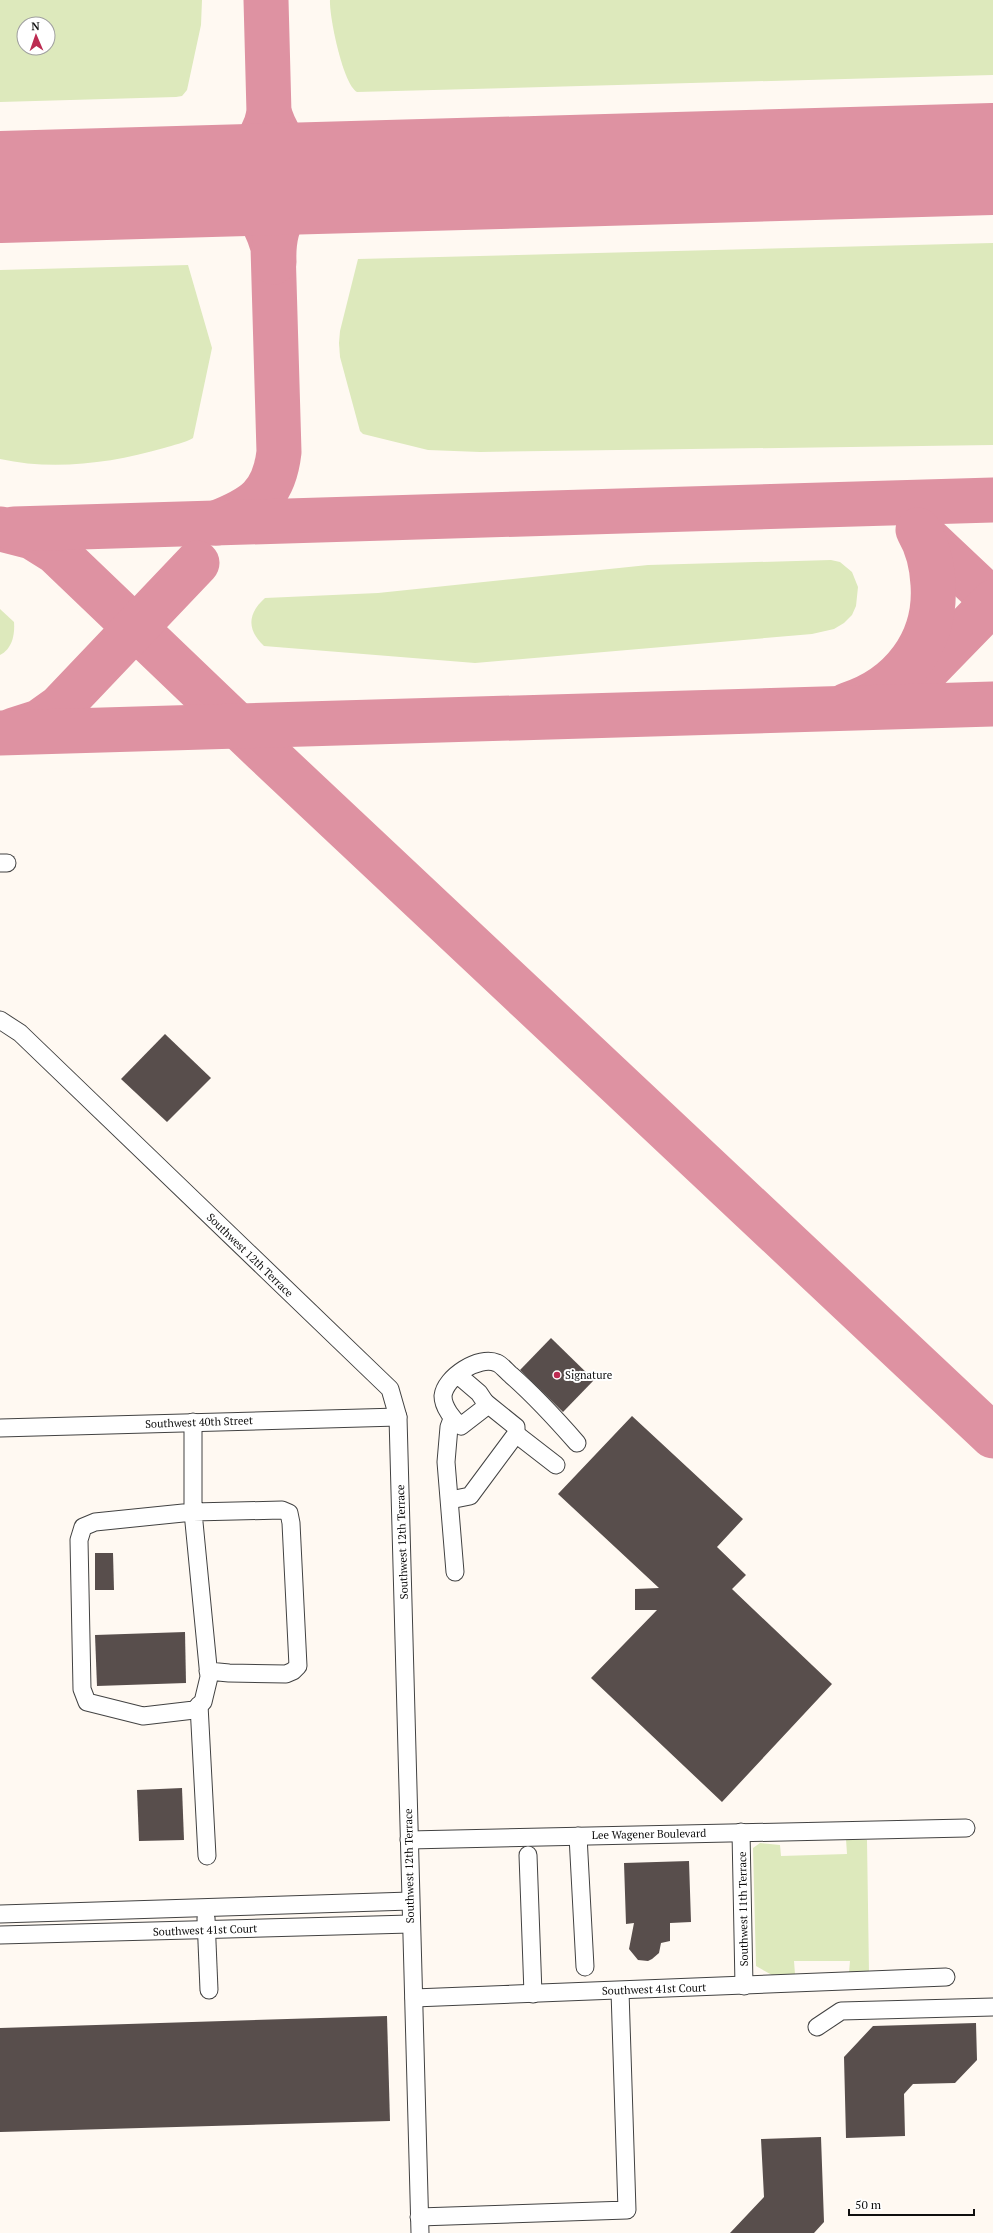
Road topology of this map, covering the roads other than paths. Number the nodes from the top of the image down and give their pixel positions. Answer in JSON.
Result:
{"nodes":[{"id":1,"x":0,"y":1020,"type":"edge"},
{"id":2,"x":458,"y":1375,"type":"junction"},
{"id":3,"x":485,"y":1402,"type":"junction"},
{"id":4,"x":398,"y":1417,"type":"junction"},
{"id":5,"x":452,"y":1419,"type":"junction"},
{"id":6,"x":193,"y":1422,"type":"junction"},
{"id":7,"x":0,"y":1428,"type":"edge"},
{"id":8,"x":516,"y":1434,"type":"junction"},
{"id":9,"x":577,"y":1443,"type":"dead end"},
{"id":10,"x":556,"y":1465,"type":"dead end"},
{"id":11,"x":450,"y":1500,"type":"junction"},
{"id":12,"x":193,"y":1512,"type":"junction"},
{"id":13,"x":455,"y":1572,"type":"dead end"},
{"id":14,"x":208,"y":1671,"type":"junction"},
{"id":15,"x":199,"y":1705,"type":"junction"},
{"id":16,"x":966,"y":1828,"type":"dead end"},
{"id":17,"x":741,"y":1832,"type":"junction"},
{"id":18,"x":578,"y":1836,"type":"junction"},
{"id":19,"x":409,"y":1840,"type":"junction"},
{"id":20,"x":528,"y":1855,"type":"dead end"},
{"id":21,"x":207,"y":1856,"type":"dead end"},
{"id":22,"x":410,"y":1901,"type":"junction"},
{"id":23,"x":205,"y":1908,"type":"junction"},
{"id":24,"x":0,"y":1914,"type":"edge"},
{"id":25,"x":410,"y":1924,"type":"junction"},
{"id":26,"x":206,"y":1930,"type":"junction"},
{"id":27,"x":0,"y":1935,"type":"edge"},
{"id":28,"x":585,"y":1967,"type":"dead end"},
{"id":29,"x":946,"y":1977,"type":"dead end"},
{"id":30,"x":744,"y":1986,"type":"junction"},
{"id":31,"x":209,"y":1990,"type":"dead end"},
{"id":32,"x":620,"y":1991,"type":"junction"},
{"id":33,"x":533,"y":1994,"type":"junction"},
{"id":34,"x":414,"y":1998,"type":"junction"},
{"id":35,"x":993,"y":2007,"type":"edge"},
{"id":36,"x":817,"y":2027,"type":"dead end"},
{"id":37,"x":419,"y":2225,"type":"edge"}],
"edges":[{"from":1,"to":4,"type":"street","name":"Southwest 12th Terrace"},
{"from":2,"to":3,"type":"street"},
{"from":2,"to":5,"type":"street"},
{"from":2,"to":9,"type":"street"},
{"from":3,"to":5,"type":"street"},
{"from":3,"to":8,"type":"street"},
{"from":4,"to":6,"type":"street","name":"Southwest 40th Street"},
{"from":4,"to":19,"type":"street","name":"Southwest 12th Terrace"},
{"from":5,"to":11,"type":"street"},
{"from":6,"to":7,"type":"street","name":"Southwest 40th Street"},
{"from":6,"to":12,"type":"street"},
{"from":8,"to":10,"type":"street"},
{"from":8,"to":11,"type":"street"},
{"from":11,"to":13,"type":"street"},
{"from":12,"to":14,"type":"street"},
{"from":12,"to":14,"type":"street"},
{"from":12,"to":15,"type":"street"},
{"from":14,"to":15,"type":"street"},
{"from":15,"to":21,"type":"street"},
{"from":16,"to":17,"type":"street","name":"Lee Wagener Boulevard"},
{"from":17,"to":18,"type":"street","name":"Lee Wagener Boulevard"},
{"from":17,"to":30,"type":"street","name":"Southwest 11th Terrace"},
{"from":18,"to":19,"type":"street","name":"Lee Wagener Boulevard"},
{"from":18,"to":28,"type":"street"},
{"from":19,"to":22,"type":"street","name":"Southwest 12th Terrace"},
{"from":20,"to":33,"type":"street"},
{"from":22,"to":23,"type":"street","name":"Southwest 41st Court"},
{"from":22,"to":25,"type":"street","name":"Southwest 12th Terrace"},
{"from":23,"to":24,"type":"street","name":"Southwest 41st Court"},
{"from":23,"to":26,"type":"street"},
{"from":25,"to":26,"type":"street","name":"Southwest 41st Court"},
{"from":25,"to":34,"type":"street","name":"Southwest 12th Terrace"},
{"from":26,"to":27,"type":"street","name":"Southwest 41st Court"},
{"from":26,"to":31,"type":"street"},
{"from":29,"to":30,"type":"street","name":"Southwest 41st Court"},
{"from":30,"to":32,"type":"street","name":"Southwest 41st Court"},
{"from":32,"to":33,"type":"street","name":"Southwest 41st Court"},
{"from":32,"to":37,"type":"street"},
{"from":33,"to":34,"type":"street","name":"Southwest 41st Court"},
{"from":34,"to":37,"type":"street","name":"Southwest 12th Terrace"},
{"from":35,"to":36,"type":"street"}]}
